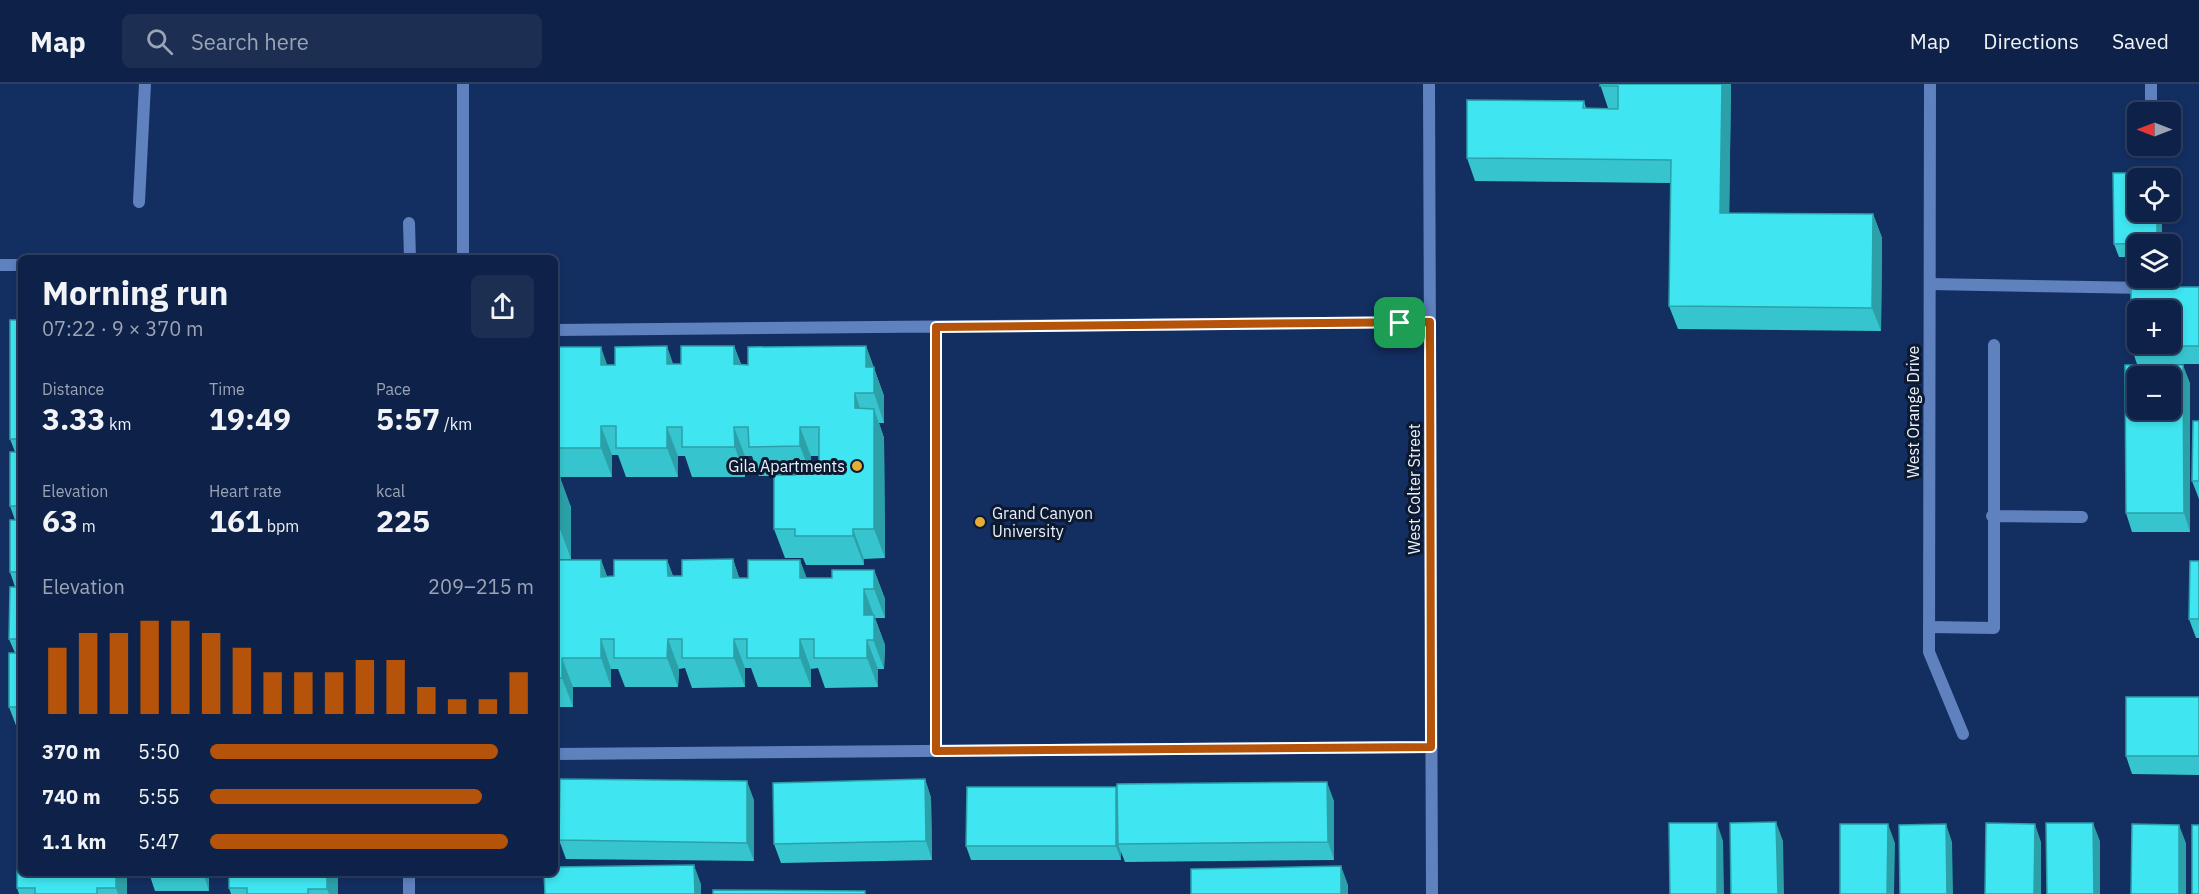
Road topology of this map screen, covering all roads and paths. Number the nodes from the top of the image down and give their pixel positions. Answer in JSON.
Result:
{"nodes":[{"id":1,"x":145,"y":84,"type":"edge"},
{"id":2,"x":463,"y":84,"type":"edge"},
{"id":3,"x":1429,"y":84,"type":"edge"},
{"id":4,"x":1930,"y":84,"type":"edge"},
{"id":5,"x":2151,"y":84,"type":"edge"},
{"id":6,"x":2151,"y":102,"type":"edge"},
{"id":7,"x":139,"y":202,"type":"dead end"},
{"id":8,"x":409,"y":223,"type":"dead end"},
{"id":9,"x":410,"y":255,"type":"edge"},
{"id":10,"x":463,"y":255,"type":"edge"},
{"id":11,"x":0,"y":265,"type":"edge"},
{"id":12,"x":18,"y":265,"type":"edge"},
{"id":13,"x":1930,"y":284,"type":"junction"},
{"id":14,"x":2127,"y":287,"type":"edge"},
{"id":15,"x":1430,"y":322,"type":"junction"},
{"id":16,"x":936,"y":327,"type":"junction"},
{"id":17,"x":558,"y":330,"type":"edge"},
{"id":18,"x":1994,"y":345,"type":"dead end"},
{"id":19,"x":1992,"y":516,"type":"junction"},
{"id":20,"x":2082,"y":517,"type":"dead end"},
{"id":21,"x":1929,"y":627,"type":"junction"},
{"id":22,"x":1963,"y":734,"type":"dead end"},
{"id":23,"x":1431,"y":747,"type":"junction"},
{"id":24,"x":936,"y":751,"type":"junction"},
{"id":25,"x":558,"y":754,"type":"edge"},
{"id":26,"x":409,"y":876,"type":"edge"},
{"id":27,"x":408,"y":894,"type":"edge"},
{"id":28,"x":1432,"y":894,"type":"edge"}],
"edges":[{"from":1,"to":7,"type":"street"},
{"from":2,"to":10,"type":"street"},
{"from":3,"to":15,"type":"street","name":"West Colter Street"},
{"from":4,"to":13,"type":"street","name":"West Orange Drive"},
{"from":5,"to":6,"type":"street"},
{"from":8,"to":9,"type":"street"},
{"from":11,"to":12,"type":"street"},
{"from":13,"to":14,"type":"street"},
{"from":13,"to":21,"type":"street","name":"West Orange Drive"},
{"from":15,"to":16,"type":"street"},
{"from":15,"to":23,"type":"street","name":"West Colter Street"},
{"from":16,"to":17,"type":"street"},
{"from":16,"to":24,"type":"street"},
{"from":18,"to":19,"type":"street"},
{"from":19,"to":20,"type":"street"},
{"from":19,"to":21,"type":"street"},
{"from":21,"to":22,"type":"street","name":"West Orange Drive"},
{"from":23,"to":24,"type":"street"},
{"from":23,"to":28,"type":"street","name":"West Colter Street"},
{"from":24,"to":25,"type":"street"},
{"from":26,"to":27,"type":"street"}]}
